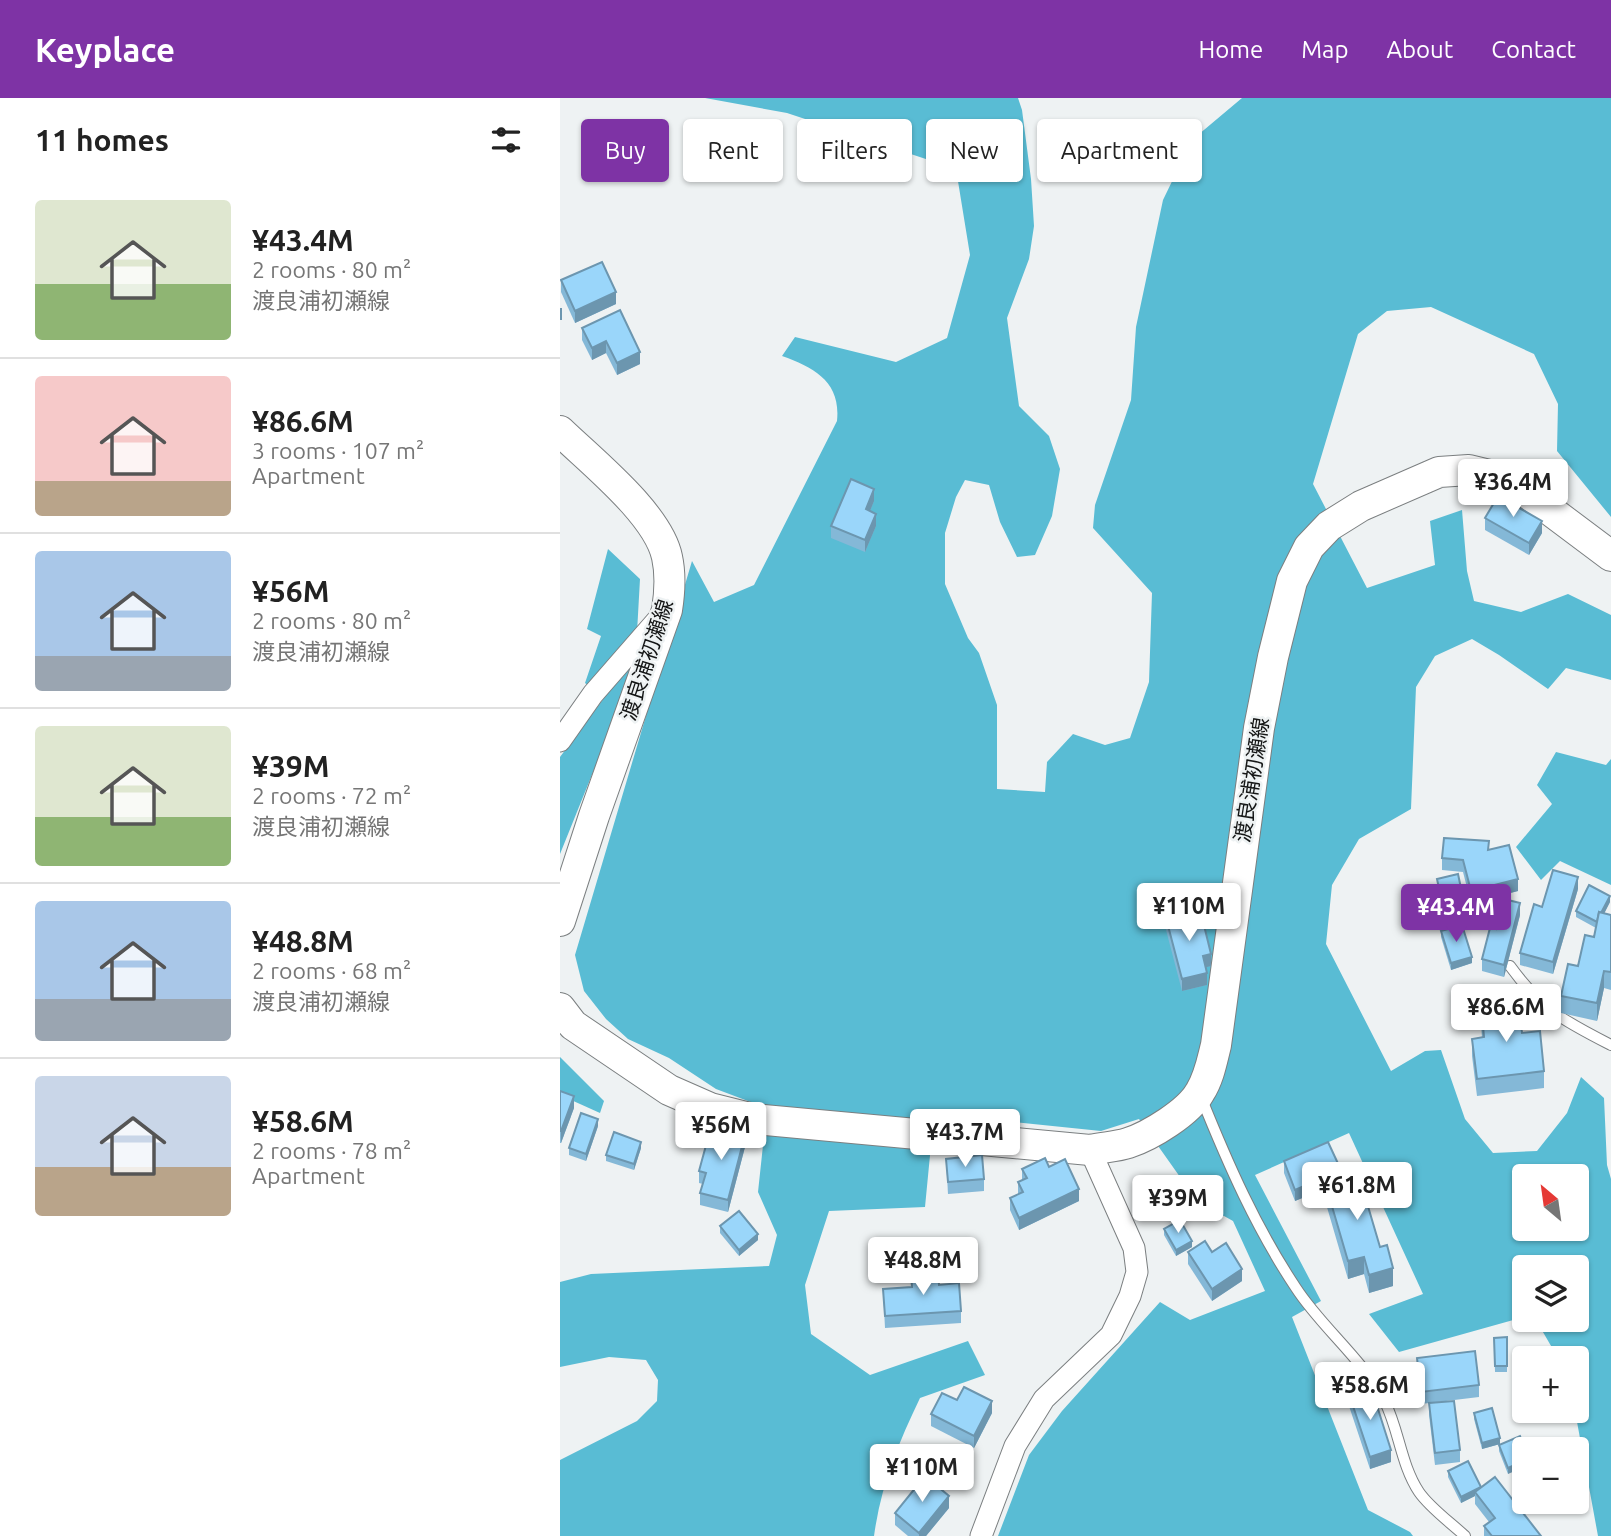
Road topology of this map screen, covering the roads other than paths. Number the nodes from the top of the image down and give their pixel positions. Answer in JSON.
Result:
{"nodes":[{"id":1,"x":560,"y":431,"type":"edge"},
{"id":2,"x":1611,"y":556,"type":"edge"},
{"id":3,"x":667,"y":610,"type":"junction"},
{"id":4,"x":560,"y":741,"type":"edge"},
{"id":5,"x":560,"y":921,"type":"edge"},
{"id":6,"x":1510,"y":966,"type":"edge"},
{"id":7,"x":560,"y":1008,"type":"edge"},
{"id":8,"x":1611,"y":1045,"type":"edge"},
{"id":9,"x":1200,"y":1094,"type":"junction"},
{"id":10,"x":1090,"y":1150,"type":"junction"},
{"id":11,"x":981,"y":1536,"type":"edge"},
{"id":12,"x":1465,"y":1536,"type":"edge"}],
"edges":[{"from":1,"to":3,"type":"main road","name":"渡良浦初瀬線"},
{"from":2,"to":9,"type":"main road","name":"渡良浦初瀬線"},
{"from":3,"to":4,"type":"street"},
{"from":3,"to":5,"type":"main road","name":"渡良浦初瀬線"},
{"from":6,"to":8,"type":"lane"},
{"from":7,"to":10,"type":"main road","name":"渡良浦初瀬線"},
{"from":9,"to":10,"type":"main road","name":"渡良浦初瀬線"},
{"from":9,"to":12,"type":"lane"},
{"from":10,"to":11,"type":"street"}]}
